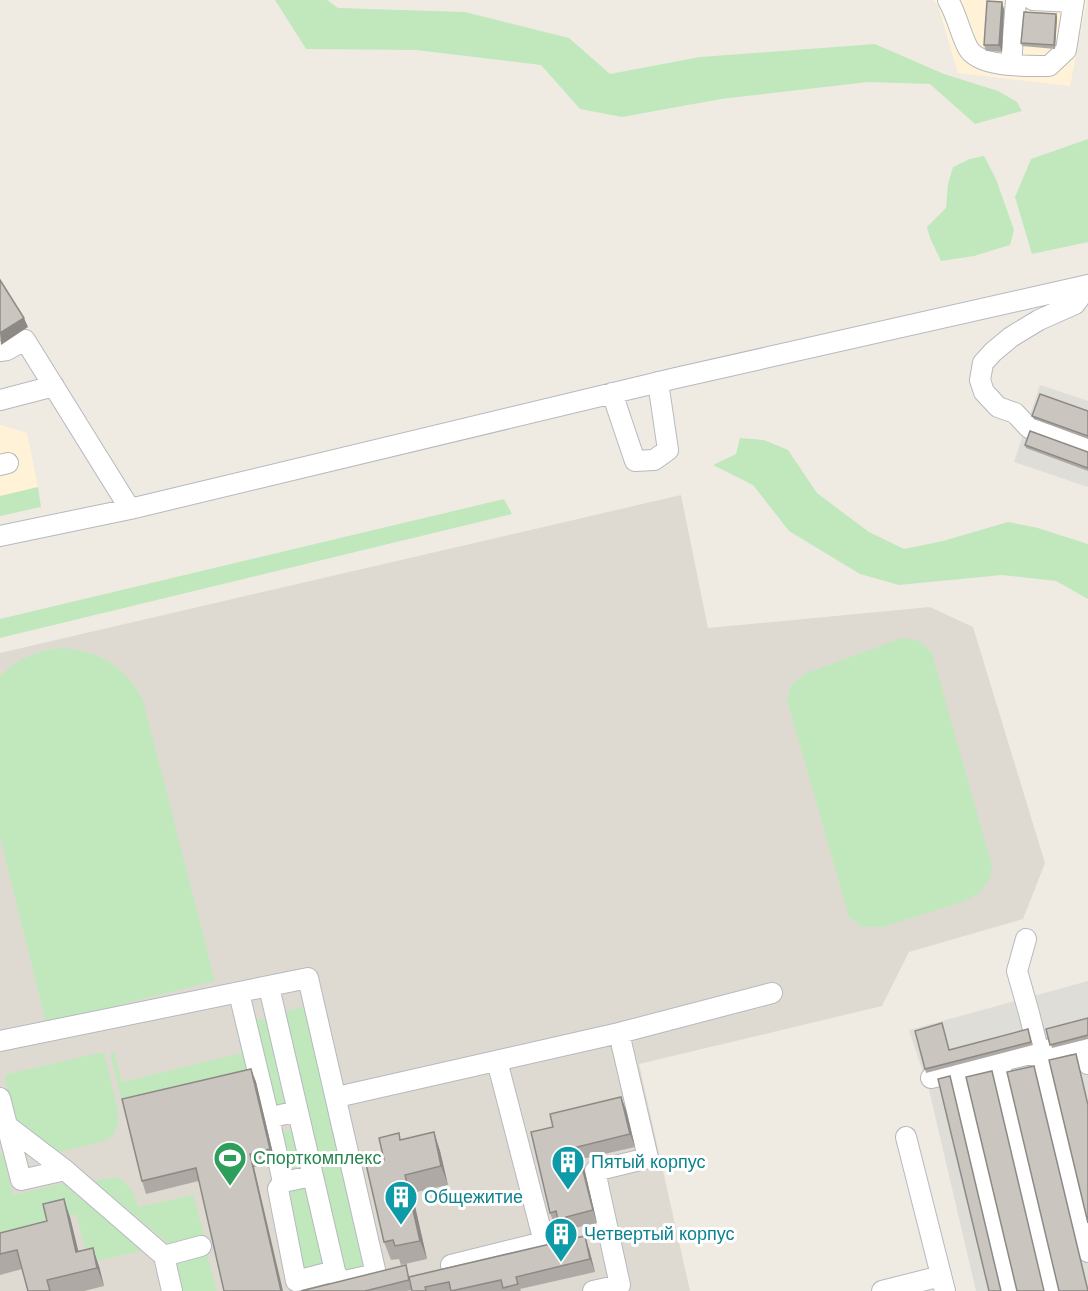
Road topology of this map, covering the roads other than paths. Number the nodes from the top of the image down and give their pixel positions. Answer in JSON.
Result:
{"nodes":[{"id":1,"x":948,"y":0,"type":"edge"},
{"id":2,"x":1016,"y":0,"type":"edge"},
{"id":3,"x":1033,"y":0,"type":"edge"},
{"id":4,"x":1073,"y":1,"type":"edge"},
{"id":5,"x":1011,"y":64,"type":"junction"},
{"id":6,"x":1088,"y":286,"type":"edge"},
{"id":7,"x":0,"y":351,"type":"edge"},
{"id":8,"x":658,"y":382,"type":"junction"},
{"id":9,"x":54,"y":386,"type":"junction"},
{"id":10,"x":612,"y":393,"type":"junction"},
{"id":11,"x":0,"y":400,"type":"edge"},
{"id":12,"x":1088,"y":448,"type":"edge"},
{"id":13,"x":130,"y":509,"type":"junction"},
{"id":14,"x":0,"y":536,"type":"edge"},
{"id":15,"x":1026,"y":939,"type":"dead end"},
{"id":16,"x":268,"y":987,"type":"junction"},
{"id":17,"x":239,"y":993,"type":"junction"},
{"id":18,"x":772,"y":993,"type":"dead end"},
{"id":19,"x":619,"y":1033,"type":"junction"},
{"id":20,"x":0,"y":1041,"type":"edge"},
{"id":21,"x":1085,"y":1041,"type":"edge"},
{"id":22,"x":1040,"y":1053,"type":"junction"},
{"id":23,"x":497,"y":1061,"type":"junction"},
{"id":24,"x":999,"y":1062,"type":"junction"},
{"id":25,"x":1088,"y":1064,"type":"edge"},
{"id":26,"x":959,"y":1072,"type":"junction"},
{"id":27,"x":931,"y":1078,"type":"dead end"},
{"id":28,"x":0,"y":1098,"type":"edge"},
{"id":29,"x":337,"y":1098,"type":"junction"},
{"id":30,"x":297,"y":1111,"type":"junction"},
{"id":31,"x":269,"y":1118,"type":"junction"},
{"id":32,"x":6,"y":1125,"type":"junction"},
{"id":33,"x":906,"y":1137,"type":"dead end"},
{"id":34,"x":65,"y":1170,"type":"junction"},
{"id":35,"x":312,"y":1176,"type":"junction"},
{"id":36,"x":283,"y":1182,"type":"junction"},
{"id":37,"x":201,"y":1246,"type":"dead end"},
{"id":38,"x":1088,"y":1252,"type":"edge"},
{"id":39,"x":164,"y":1256,"type":"junction"},
{"id":40,"x":451,"y":1265,"type":"edge"},
{"id":41,"x":335,"y":1271,"type":"junction"},
{"id":42,"x":943,"y":1283,"type":"edge"},
{"id":43,"x":172,"y":1291,"type":"edge"},
{"id":44,"x":593,"y":1291,"type":"edge"},
{"id":45,"x":884,"y":1291,"type":"edge"},
{"id":46,"x":1011,"y":1291,"type":"edge"},
{"id":47,"x":1052,"y":1291,"type":"edge"}],
"edges":[{"from":1,"to":5,"type":"street"},
{"from":2,"to":5,"type":"street"},
{"from":3,"to":4,"type":"street"},
{"from":4,"to":5,"type":"street"},
{"from":6,"to":8,"type":"street"},
{"from":6,"to":12,"type":"street"},
{"from":7,"to":9,"type":"street"},
{"from":8,"to":10,"type":"street"},
{"from":8,"to":10,"type":"street"},
{"from":9,"to":11,"type":"street"},
{"from":9,"to":13,"type":"street"},
{"from":10,"to":13,"type":"street"},
{"from":13,"to":14,"type":"street"},
{"from":15,"to":22,"type":"street"},
{"from":16,"to":17,"type":"street"},
{"from":16,"to":29,"type":"street"},
{"from":16,"to":30,"type":"street"},
{"from":17,"to":20,"type":"street"},
{"from":17,"to":31,"type":"street"},
{"from":18,"to":19,"type":"street"},
{"from":19,"to":23,"type":"street"},
{"from":19,"to":44,"type":"street"},
{"from":21,"to":22,"type":"street"},
{"from":21,"to":25,"type":"street"},
{"from":22,"to":24,"type":"street"},
{"from":22,"to":38,"type":"street"},
{"from":23,"to":29,"type":"street"},
{"from":23,"to":40,"type":"street"},
{"from":24,"to":26,"type":"street"},
{"from":24,"to":47,"type":"street"},
{"from":26,"to":27,"type":"street"},
{"from":26,"to":46,"type":"street"},
{"from":28,"to":32,"type":"street"},
{"from":29,"to":41,"type":"street"},
{"from":30,"to":31,"type":"street"},
{"from":30,"to":35,"type":"street"},
{"from":31,"to":36,"type":"street"},
{"from":32,"to":34,"type":"street"},
{"from":32,"to":34,"type":"street"},
{"from":33,"to":42,"type":"street"},
{"from":34,"to":39,"type":"street"},
{"from":35,"to":36,"type":"street"},
{"from":35,"to":41,"type":"street"},
{"from":36,"to":41,"type":"street"},
{"from":37,"to":39,"type":"street"},
{"from":39,"to":43,"type":"street"},
{"from":42,"to":45,"type":"street"}]}
